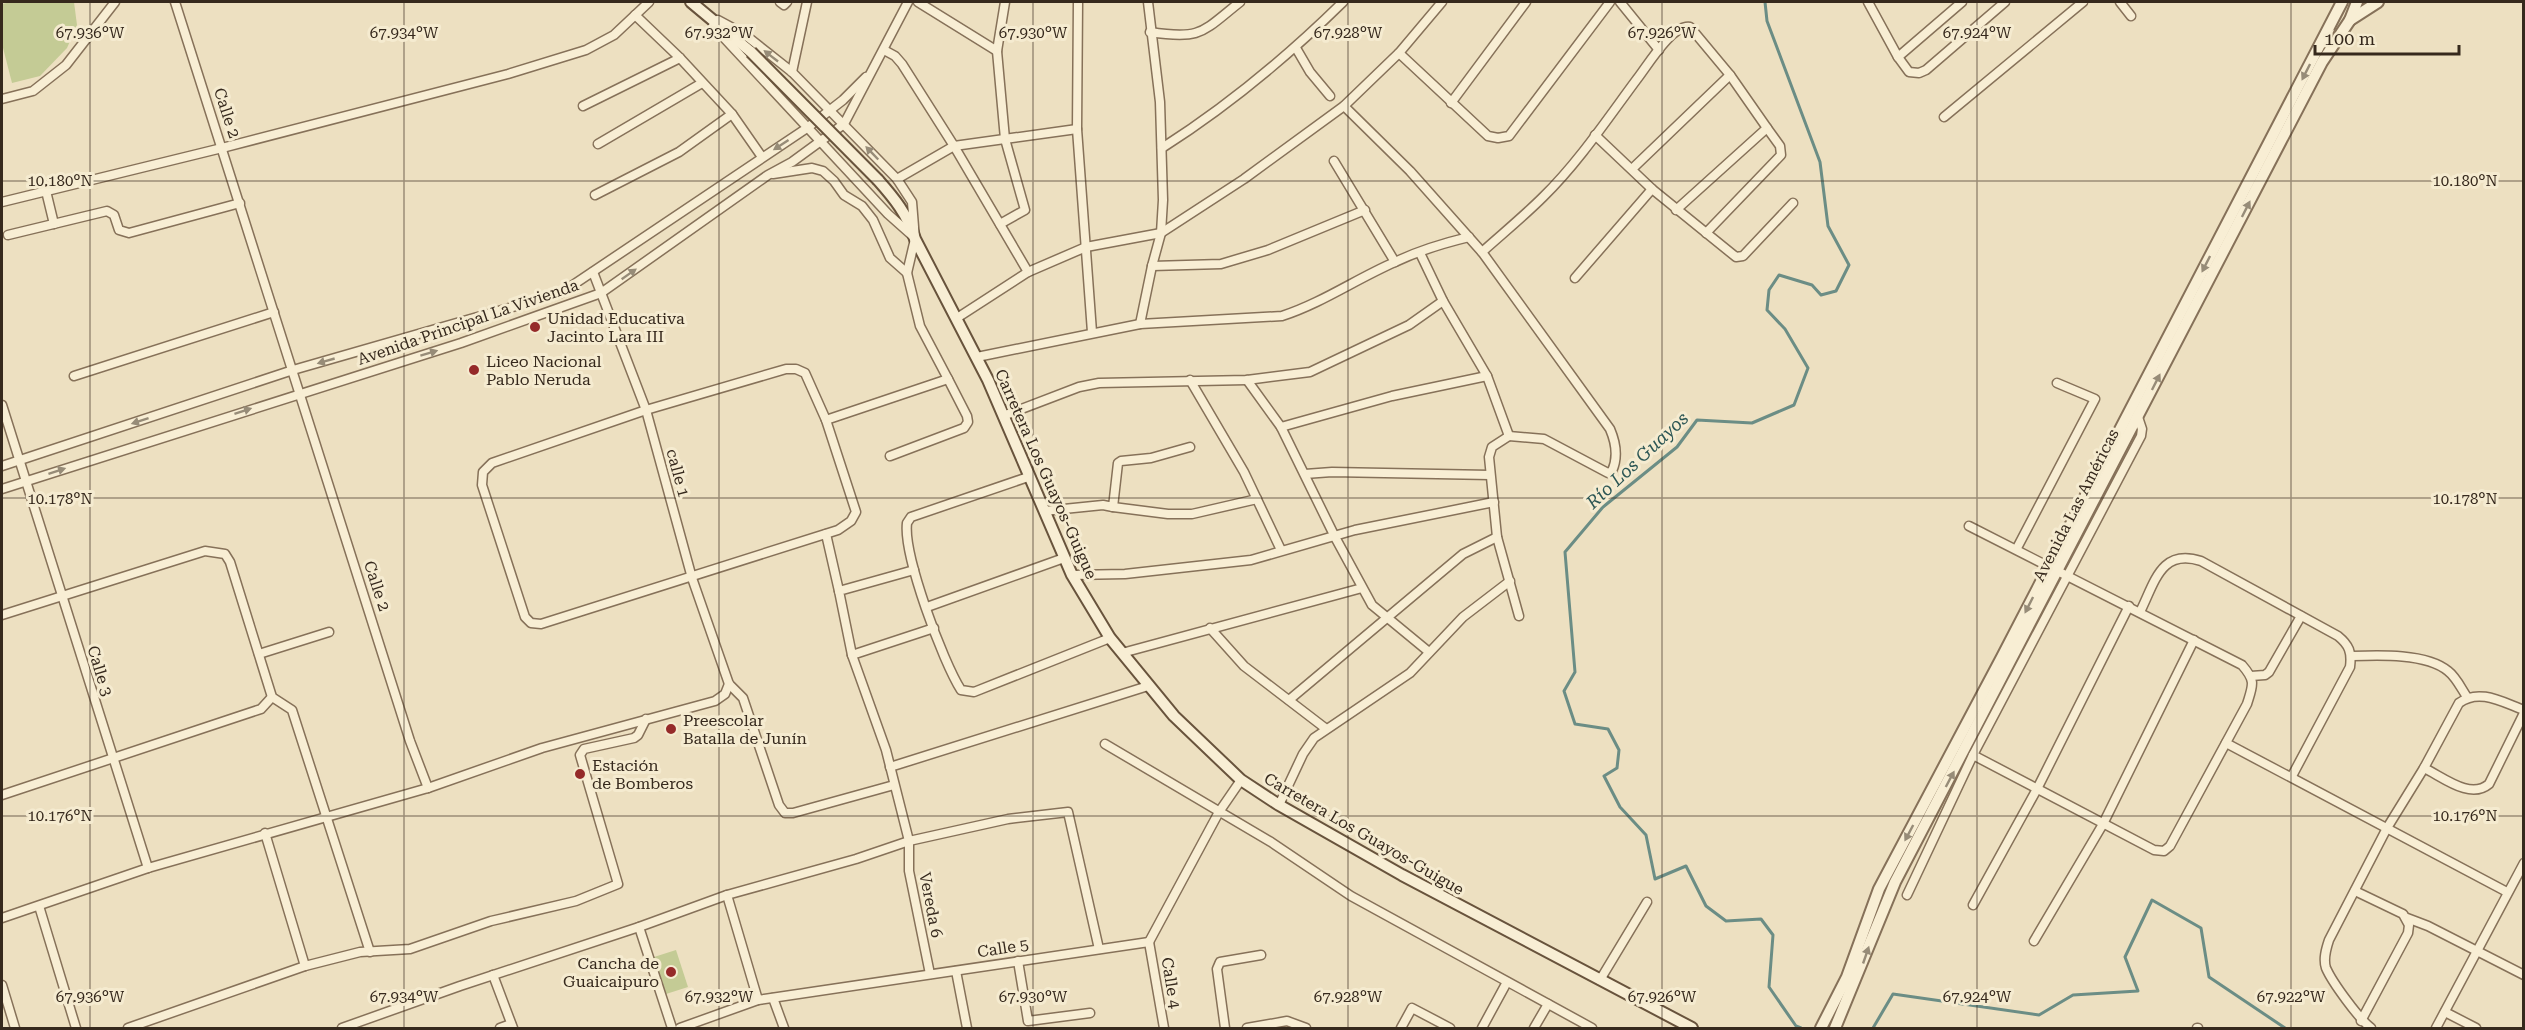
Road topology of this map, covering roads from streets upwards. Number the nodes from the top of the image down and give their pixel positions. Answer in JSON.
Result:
{"nodes":[{"id":1,"x":115,"y":2,"type":"edge"},
{"id":2,"x":175,"y":2,"type":"edge"},
{"id":3,"x":649,"y":2,"type":"edge"},
{"id":4,"x":691,"y":2,"type":"edge"},
{"id":5,"x":780,"y":2,"type":"edge"},
{"id":6,"x":787,"y":2,"type":"edge"},
{"id":7,"x":807,"y":2,"type":"edge"},
{"id":8,"x":908,"y":2,"type":"edge"},
{"id":9,"x":918,"y":2,"type":"edge"},
{"id":10,"x":1005,"y":2,"type":"edge"},
{"id":11,"x":1078,"y":2,"type":"edge"},
{"id":12,"x":1148,"y":2,"type":"edge"},
{"id":13,"x":1240,"y":2,"type":"edge"},
{"id":14,"x":1343,"y":2,"type":"edge"},
{"id":15,"x":1442,"y":2,"type":"edge"},
{"id":16,"x":1526,"y":2,"type":"edge"},
{"id":17,"x":1610,"y":2,"type":"edge"},
{"id":18,"x":1620,"y":2,"type":"edge"},
{"id":19,"x":1868,"y":2,"type":"edge"},
{"id":20,"x":1962,"y":2,"type":"edge"},
{"id":21,"x":2006,"y":2,"type":"edge"},
{"id":22,"x":2083,"y":2,"type":"edge"},
{"id":23,"x":2120,"y":2,"type":"edge"},
{"id":24,"x":2342,"y":2,"type":"edge"},
{"id":25,"x":2357,"y":2,"type":"edge"},
{"id":26,"x":2378,"y":2,"type":"edge"},
{"id":27,"x":701,"y":12,"type":"junction"},
{"id":28,"x":635,"y":15,"type":"junction"},
{"id":29,"x":2131,"y":16,"type":"dead end"},
{"id":30,"x":2350,"y":20,"type":"junction"},
{"id":31,"x":1150,"y":32,"type":"junction"},
{"id":32,"x":1296,"y":48,"type":"junction"},
{"id":33,"x":884,"y":50,"type":"junction"},
{"id":34,"x":1659,"y":50,"type":"junction"},
{"id":35,"x":997,"y":51,"type":"junction"},
{"id":36,"x":1399,"y":53,"type":"junction"},
{"id":37,"x":1898,"y":57,"type":"junction"},
{"id":38,"x":680,"y":58,"type":"junction"},
{"id":39,"x":874,"y":69,"type":"junction"},
{"id":40,"x":792,"y":72,"type":"junction"},
{"id":41,"x":1730,"y":75,"type":"junction"},
{"id":42,"x":702,"y":84,"type":"junction"},
{"id":43,"x":1330,"y":96,"type":"dead end"},
{"id":44,"x":2,"y":99,"type":"edge"},
{"id":45,"x":1451,"y":103,"type":"junction"},
{"id":46,"x":583,"y":106,"type":"dead end"},
{"id":47,"x":1344,"y":106,"type":"junction"},
{"id":48,"x":830,"y":112,"type":"junction"},
{"id":49,"x":732,"y":114,"type":"junction"},
{"id":50,"x":1944,"y":117,"type":"dead end"},
{"id":51,"x":844,"y":124,"type":"junction"},
{"id":52,"x":807,"y":128,"type":"junction"},
{"id":53,"x":1767,"y":128,"type":"junction"},
{"id":54,"x":1077,"y":129,"type":"junction"},
{"id":55,"x":1595,"y":135,"type":"junction"},
{"id":56,"x":1005,"y":139,"type":"junction"},
{"id":57,"x":821,"y":142,"type":"junction"},
{"id":58,"x":598,"y":144,"type":"dead end"},
{"id":59,"x":954,"y":147,"type":"junction"},
{"id":60,"x":222,"y":148,"type":"junction"},
{"id":61,"x":1162,"y":148,"type":"junction"},
{"id":62,"x":762,"y":157,"type":"junction"},
{"id":63,"x":1334,"y":161,"type":"dead end"},
{"id":64,"x":1632,"y":169,"type":"junction"},
{"id":65,"x":768,"y":175,"type":"junction"},
{"id":66,"x":897,"y":179,"type":"junction"},
{"id":67,"x":1652,"y":189,"type":"junction"},
{"id":68,"x":46,"y":191,"type":"junction"},
{"id":69,"x":595,"y":195,"type":"dead end"},
{"id":70,"x":2,"y":202,"type":"edge"},
{"id":71,"x":1793,"y":202,"type":"dead end"},
{"id":72,"x":240,"y":203,"type":"junction"},
{"id":73,"x":1365,"y":210,"type":"junction"},
{"id":74,"x":1676,"y":210,"type":"junction"},
{"id":75,"x":54,"y":224,"type":"junction"},
{"id":76,"x":1000,"y":224,"type":"junction"},
{"id":77,"x":1161,"y":233,"type":"junction"},
{"id":78,"x":1706,"y":233,"type":"junction"},
{"id":79,"x":8,"y":235,"type":"dead end"},
{"id":80,"x":1469,"y":237,"type":"junction"},
{"id":81,"x":915,"y":239,"type":"junction"},
{"id":82,"x":1086,"y":246,"type":"junction"},
{"id":83,"x":1482,"y":252,"type":"junction"},
{"id":84,"x":1419,"y":253,"type":"junction"},
{"id":85,"x":1395,"y":262,"type":"junction"},
{"id":86,"x":1152,"y":266,"type":"junction"},
{"id":87,"x":593,"y":272,"type":"junction"},
{"id":88,"x":1028,"y":272,"type":"junction"},
{"id":89,"x":907,"y":273,"type":"junction"},
{"id":90,"x":1575,"y":278,"type":"dead end"},
{"id":91,"x":601,"y":293,"type":"junction"},
{"id":92,"x":1443,"y":302,"type":"junction"},
{"id":93,"x":274,"y":312,"type":"junction"},
{"id":94,"x":957,"y":318,"type":"junction"},
{"id":95,"x":1140,"y":324,"type":"junction"},
{"id":96,"x":1092,"y":332,"type":"junction"},
{"id":97,"x":977,"y":357,"type":"junction"},
{"id":98,"x":293,"y":370,"type":"junction"},
{"id":99,"x":74,"y":376,"type":"dead end"},
{"id":100,"x":1487,"y":376,"type":"junction"},
{"id":101,"x":948,"y":379,"type":"junction"},
{"id":102,"x":1190,"y":380,"type":"junction"},
{"id":103,"x":1247,"y":380,"type":"junction"},
{"id":104,"x":2057,"y":383,"type":"dead end"},
{"id":105,"x":300,"y":393,"type":"junction"},
{"id":106,"x":2,"y":405,"type":"edge"},
{"id":107,"x":646,"y":411,"type":"junction"},
{"id":108,"x":1003,"y":416,"type":"junction"},
{"id":109,"x":826,"y":420,"type":"junction"},
{"id":110,"x":1281,"y":428,"type":"junction"},
{"id":111,"x":1509,"y":436,"type":"junction"},
{"id":112,"x":1190,"y":447,"type":"dead end"},
{"id":113,"x":890,"y":456,"type":"dead end"},
{"id":114,"x":20,"y":460,"type":"junction"},
{"id":115,"x":2,"y":466,"type":"edge"},
{"id":116,"x":1305,"y":474,"type":"junction"},
{"id":117,"x":1490,"y":475,"type":"junction"},
{"id":118,"x":1028,"y":477,"type":"junction"},
{"id":119,"x":25,"y":481,"type":"junction"},
{"id":120,"x":2,"y":489,"type":"edge"},
{"id":121,"x":1257,"y":499,"type":"junction"},
{"id":122,"x":1494,"y":502,"type":"junction"},
{"id":123,"x":1113,"y":507,"type":"junction"},
{"id":124,"x":1044,"y":511,"type":"junction"},
{"id":125,"x":1970,"y":526,"type":"dead end"},
{"id":126,"x":826,"y":534,"type":"junction"},
{"id":127,"x":1335,"y":537,"type":"junction"},
{"id":128,"x":1497,"y":537,"type":"junction"},
{"id":129,"x":2017,"y":548,"type":"junction"},
{"id":130,"x":1281,"y":550,"type":"junction"},
{"id":131,"x":1064,"y":558,"type":"junction"},
{"id":132,"x":914,"y":570,"type":"junction"},
{"id":133,"x":2059,"y":570,"type":"junction"},
{"id":134,"x":1072,"y":575,"type":"junction"},
{"id":135,"x":692,"y":578,"type":"junction"},
{"id":136,"x":1510,"y":581,"type":"junction"},
{"id":137,"x":1362,"y":588,"type":"junction"},
{"id":138,"x":839,"y":591,"type":"junction"},
{"id":139,"x":61,"y":597,"type":"junction"},
{"id":140,"x":927,"y":606,"type":"junction"},
{"id":141,"x":2129,"y":606,"type":"junction"},
{"id":142,"x":2140,"y":612,"type":"junction"},
{"id":143,"x":2,"y":615,"type":"edge"},
{"id":144,"x":1519,"y":616,"type":"dead end"},
{"id":145,"x":2301,"y":616,"type":"junction"},
{"id":146,"x":1389,"y":618,"type":"junction"},
{"id":147,"x":934,"y":628,"type":"junction"},
{"id":148,"x":1210,"y":628,"type":"junction"},
{"id":149,"x":329,"y":632,"type":"dead end"},
{"id":150,"x":1110,"y":638,"type":"junction"},
{"id":151,"x":2194,"y":640,"type":"junction"},
{"id":152,"x":1429,"y":652,"type":"junction"},
{"id":153,"x":1122,"y":653,"type":"junction"},
{"id":154,"x":259,"y":654,"type":"junction"},
{"id":155,"x":852,"y":655,"type":"junction"},
{"id":156,"x":2352,"y":656,"type":"junction"},
{"id":157,"x":2251,"y":676,"type":"junction"},
{"id":158,"x":729,"y":684,"type":"junction"},
{"id":159,"x":1148,"y":686,"type":"junction"},
{"id":160,"x":272,"y":696,"type":"junction"},
{"id":161,"x":2467,"y":697,"type":"junction"},
{"id":162,"x":1289,"y":700,"type":"junction"},
{"id":163,"x":2523,"y":712,"type":"edge"},
{"id":164,"x":646,"y":719,"type":"junction"},
{"id":165,"x":1325,"y":728,"type":"junction"},
{"id":166,"x":2226,"y":742,"type":"junction"},
{"id":167,"x":1105,"y":744,"type":"dead end"},
{"id":168,"x":1973,"y":755,"type":"junction"},
{"id":169,"x":112,"y":758,"type":"junction"},
{"id":170,"x":890,"y":767,"type":"junction"},
{"id":171,"x":2424,"y":768,"type":"junction"},
{"id":172,"x":2292,"y":776,"type":"junction"},
{"id":173,"x":1241,"y":780,"type":"junction"},
{"id":174,"x":894,"y":785,"type":"junction"},
{"id":175,"x":428,"y":788,"type":"junction"},
{"id":176,"x":2037,"y":789,"type":"junction"},
{"id":177,"x":2,"y":795,"type":"edge"},
{"id":178,"x":1279,"y":805,"type":"junction"},
{"id":179,"x":1219,"y":812,"type":"junction"},
{"id":180,"x":325,"y":816,"type":"junction"},
{"id":181,"x":2103,"y":824,"type":"junction"},
{"id":182,"x":2387,"y":828,"type":"junction"},
{"id":183,"x":265,"y":833,"type":"junction"},
{"id":184,"x":909,"y":840,"type":"junction"},
{"id":185,"x":2523,"y":863,"type":"edge"},
{"id":186,"x":148,"y":868,"type":"junction"},
{"id":187,"x":2355,"y":891,"type":"junction"},
{"id":188,"x":2507,"y":892,"type":"junction"},
{"id":189,"x":727,"y":895,"type":"junction"},
{"id":190,"x":1908,"y":895,"type":"dead end"},
{"id":191,"x":1647,"y":902,"type":"dead end"},
{"id":192,"x":1973,"y":905,"type":"dead end"},
{"id":193,"x":39,"y":906,"type":"junction"},
{"id":194,"x":2,"y":918,"type":"edge"},
{"id":195,"x":2407,"y":918,"type":"junction"},
{"id":196,"x":639,"y":927,"type":"junction"},
{"id":197,"x":2034,"y":941,"type":"dead end"},
{"id":198,"x":1149,"y":942,"type":"junction"},
{"id":199,"x":1099,"y":949,"type":"junction"},
{"id":200,"x":2477,"y":950,"type":"junction"},
{"id":201,"x":370,"y":952,"type":"junction"},
{"id":202,"x":1261,"y":956,"type":"dead end"},
{"id":203,"x":1018,"y":961,"type":"junction"},
{"id":204,"x":305,"y":966,"type":"junction"},
{"id":205,"x":956,"y":970,"type":"junction"},
{"id":206,"x":930,"y":974,"type":"junction"},
{"id":207,"x":493,"y":975,"type":"junction"},
{"id":208,"x":2523,"y":975,"type":"edge"},
{"id":209,"x":1600,"y":980,"type":"junction"},
{"id":210,"x":1507,"y":982,"type":"junction"},
{"id":211,"x":2,"y":985,"type":"edge"},
{"id":212,"x":774,"y":998,"type":"junction"},
{"id":213,"x":758,"y":1000,"type":"junction"},
{"id":214,"x":1548,"y":1004,"type":"junction"},
{"id":215,"x":2445,"y":1012,"type":"junction"},
{"id":216,"x":1090,"y":1013,"type":"dead end"},
{"id":217,"x":2361,"y":1021,"type":"junction"},
{"id":218,"x":512,"y":1027,"type":"edge"},
{"id":219,"x":15,"y":1029,"type":"edge"},
{"id":220,"x":76,"y":1029,"type":"edge"},
{"id":221,"x":128,"y":1029,"type":"edge"},
{"id":222,"x":342,"y":1029,"type":"edge"},
{"id":223,"x":500,"y":1029,"type":"edge"},
{"id":224,"x":672,"y":1029,"type":"edge"},
{"id":225,"x":680,"y":1029,"type":"edge"},
{"id":226,"x":784,"y":1029,"type":"edge"},
{"id":227,"x":967,"y":1029,"type":"edge"},
{"id":228,"x":1164,"y":1029,"type":"edge"},
{"id":229,"x":1226,"y":1029,"type":"edge"},
{"id":230,"x":1247,"y":1029,"type":"edge"},
{"id":231,"x":1305,"y":1029,"type":"edge"},
{"id":232,"x":1401,"y":1029,"type":"edge"},
{"id":233,"x":1450,"y":1029,"type":"edge"},
{"id":234,"x":1482,"y":1029,"type":"edge"},
{"id":235,"x":1534,"y":1029,"type":"edge"},
{"id":236,"x":1592,"y":1029,"type":"edge"},
{"id":237,"x":1692,"y":1029,"type":"edge"},
{"id":238,"x":1821,"y":1029,"type":"edge"},
{"id":239,"x":1835,"y":1029,"type":"edge"},
{"id":240,"x":2371,"y":1029,"type":"edge"},
{"id":241,"x":2436,"y":1029,"type":"edge"},
{"id":242,"x":2476,"y":1029,"type":"edge"}],
"edges":[{"from":1,"to":44,"type":"street"},
{"from":2,"to":60,"type":"street","name":"Calle 2"},
{"from":3,"to":28,"type":"street"},
{"from":4,"to":27,"type":"street","name":"Carretera Los Guayos-Guigue"},
{"from":5,"to":6,"type":"street"},
{"from":7,"to":40,"type":"street"},
{"from":8,"to":33,"type":"street","name":"Avenida Principal La Vivienda"},
{"from":9,"to":35,"type":"street"},
{"from":10,"to":35,"type":"street"},
{"from":11,"to":54,"type":"street"},
{"from":12,"to":31,"type":"street"},
{"from":13,"to":31,"type":"street"},
{"from":14,"to":32,"type":"street"},
{"from":15,"to":36,"type":"street"},
{"from":16,"to":45,"type":"street"},
{"from":17,"to":45,"type":"street"},
{"from":18,"to":34,"type":"street"},
{"from":19,"to":37,"type":"street"},
{"from":20,"to":37,"type":"street"},
{"from":21,"to":37,"type":"street"},
{"from":22,"to":50,"type":"street"},
{"from":23,"to":29,"type":"street"},
{"from":24,"to":133,"type":"street","name":"Avenida Las Américas","one_way":true},
{"from":25,"to":30,"type":"street","name":"Avenida Las Américas"},
{"from":26,"to":30,"type":"street"},
{"from":40,"to":27,"type":"street","one_way":true},
{"from":27,"to":52,"type":"street"},
{"from":27,"to":81,"type":"street","name":"Carretera Los Guayos-Guigue","bridge":true},
{"from":28,"to":38,"type":"street"},
{"from":28,"to":60,"type":"street"},
{"from":133,"to":30,"type":"street","name":"Avenida Las Américas","one_way":true},
{"from":31,"to":61,"type":"street"},
{"from":32,"to":43,"type":"street"},
{"from":32,"to":61,"type":"street"},
{"from":33,"to":39,"type":"street","name":"Avenida Principal La Vivienda"},
{"from":33,"to":59,"type":"street"},
{"from":34,"to":41,"type":"street"},
{"from":34,"to":55,"type":"street"},
{"from":35,"to":56,"type":"street"},
{"from":36,"to":45,"type":"street"},
{"from":36,"to":47,"type":"street"},
{"from":38,"to":42,"type":"street"},
{"from":38,"to":46,"type":"street"},
{"from":39,"to":48,"type":"street","name":"Avenida Principal La Vivienda"},
{"from":39,"to":51,"type":"street","name":"Avenida Principal La Vivienda"},
{"from":40,"to":48,"type":"street"},
{"from":41,"to":53,"type":"street"},
{"from":41,"to":64,"type":"street"},
{"from":42,"to":49,"type":"street"},
{"from":42,"to":58,"type":"street"},
{"from":47,"to":77,"type":"street"},
{"from":47,"to":80,"type":"street"},
{"from":48,"to":51,"type":"street"},
{"from":48,"to":52,"type":"street","name":"Avenida Principal La Vivienda"},
{"from":49,"to":62,"type":"street"},
{"from":49,"to":69,"type":"street"},
{"from":51,"to":57,"type":"street","name":"Avenida Principal La Vivienda"},
{"from":66,"to":51,"type":"street","one_way":true},
{"from":52,"to":57,"type":"street"},
{"from":52,"to":62,"type":"street","name":"Avenida Principal La Vivienda","one_way":true},
{"from":53,"to":74,"type":"street"},
{"from":53,"to":78,"type":"street"},
{"from":54,"to":56,"type":"street"},
{"from":54,"to":82,"type":"street"},
{"from":55,"to":64,"type":"street"},
{"from":55,"to":83,"type":"street"},
{"from":56,"to":59,"type":"street"},
{"from":56,"to":76,"type":"street"},
{"from":57,"to":65,"type":"street","name":"Avenida Principal La Vivienda"},
{"from":57,"to":81,"type":"street"},
{"from":59,"to":66,"type":"street"},
{"from":59,"to":76,"type":"street"},
{"from":60,"to":68,"type":"street"},
{"from":60,"to":72,"type":"street","name":"Calle 2"},
{"from":61,"to":77,"type":"street"},
{"from":62,"to":87,"type":"street","name":"Avenida Principal La Vivienda"},
{"from":63,"to":73,"type":"street"},
{"from":64,"to":67,"type":"street"},
{"from":65,"to":89,"type":"street"},
{"from":91,"to":65,"type":"street","name":"Avenida Principal La Vivienda","one_way":true},
{"from":66,"to":81,"type":"street"},
{"from":67,"to":74,"type":"street"},
{"from":67,"to":90,"type":"street"},
{"from":68,"to":70,"type":"street"},
{"from":68,"to":75,"type":"street"},
{"from":71,"to":78,"type":"street"},
{"from":72,"to":75,"type":"street"},
{"from":72,"to":93,"type":"street","name":"Calle 2"},
{"from":73,"to":85,"type":"street"},
{"from":73,"to":86,"type":"street"},
{"from":74,"to":78,"type":"street"},
{"from":75,"to":79,"type":"street"},
{"from":76,"to":88,"type":"street"},
{"from":77,"to":82,"type":"street"},
{"from":77,"to":86,"type":"street"},
{"from":80,"to":83,"type":"street"},
{"from":80,"to":84,"type":"street"},
{"from":81,"to":89,"type":"street"},
{"from":81,"to":94,"type":"street","name":"Carretera Los Guayos-Guigue"},
{"from":82,"to":88,"type":"street"},
{"from":82,"to":96,"type":"street"},
{"from":83,"to":111,"type":"street"},
{"from":84,"to":85,"type":"street"},
{"from":84,"to":92,"type":"street"},
{"from":85,"to":95,"type":"street"},
{"from":86,"to":95,"type":"street"},
{"from":87,"to":91,"type":"street","name":"calle 1"},
{"from":87,"to":98,"type":"street","name":"Avenida Principal La Vivienda","one_way":true},
{"from":88,"to":94,"type":"street"},
{"from":89,"to":101,"type":"street"},
{"from":105,"to":91,"type":"street","name":"Avenida Principal La Vivienda","one_way":true},
{"from":91,"to":107,"type":"street","name":"calle 1"},
{"from":92,"to":100,"type":"street"},
{"from":92,"to":103,"type":"street"},
{"from":93,"to":98,"type":"street","name":"Calle 2"},
{"from":93,"to":99,"type":"street"},
{"from":94,"to":97,"type":"street","name":"Carretera Los Guayos-Guigue"},
{"from":95,"to":96,"type":"street"},
{"from":96,"to":97,"type":"street"},
{"from":97,"to":108,"type":"street","name":"Carretera Los Guayos-Guigue"},
{"from":98,"to":105,"type":"street","name":"Calle 2"},
{"from":98,"to":114,"type":"street","name":"Avenida Principal La Vivienda","one_way":true},
{"from":100,"to":110,"type":"street"},
{"from":100,"to":111,"type":"street"},
{"from":101,"to":109,"type":"street"},
{"from":101,"to":113,"type":"street"},
{"from":102,"to":103,"type":"street"},
{"from":102,"to":108,"type":"street"},
{"from":102,"to":121,"type":"street"},
{"from":103,"to":110,"type":"street"},
{"from":104,"to":129,"type":"street"},
{"from":119,"to":105,"type":"street","name":"Avenida Principal La Vivienda","one_way":true},
{"from":105,"to":175,"type":"street","name":"Calle 2"},
{"from":106,"to":114,"type":"street","name":"Calle 3"},
{"from":107,"to":109,"type":"street"},
{"from":107,"to":135,"type":"street","name":"calle 1"},
{"from":107,"to":135,"type":"street"},
{"from":108,"to":118,"type":"street","name":"Carretera Los Guayos-Guigue"},
{"from":109,"to":126,"type":"street"},
{"from":110,"to":116,"type":"street"},
{"from":111,"to":117,"type":"street"},
{"from":112,"to":123,"type":"street"},
{"from":114,"to":115,"type":"street","name":"Avenida Principal La Vivienda"},
{"from":114,"to":119,"type":"street","name":"Calle 3"},
{"from":116,"to":117,"type":"street"},
{"from":116,"to":127,"type":"street"},
{"from":117,"to":122,"type":"street"},
{"from":118,"to":124,"type":"street","name":"Carretera Los Guayos-Guigue"},
{"from":118,"to":132,"type":"street"},
{"from":119,"to":120,"type":"street","name":"Avenida Principal La Vivienda"},
{"from":119,"to":139,"type":"street","name":"Calle 3"},
{"from":121,"to":123,"type":"street"},
{"from":121,"to":130,"type":"street"},
{"from":122,"to":127,"type":"street"},
{"from":122,"to":128,"type":"street"},
{"from":123,"to":124,"type":"street"},
{"from":124,"to":131,"type":"street","name":"Carretera Los Guayos-Guigue"},
{"from":125,"to":129,"type":"street"},
{"from":126,"to":135,"type":"street"},
{"from":126,"to":138,"type":"street","name":"Vereda 6"},
{"from":127,"to":130,"type":"street"},
{"from":127,"to":137,"type":"street"},
{"from":128,"to":136,"type":"street"},
{"from":128,"to":146,"type":"street"},
{"from":129,"to":133,"type":"street"},
{"from":130,"to":134,"type":"street"},
{"from":131,"to":134,"type":"street","name":"Carretera Los Guayos-Guigue"},
{"from":131,"to":140,"type":"street"},
{"from":132,"to":138,"type":"street"},
{"from":132,"to":140,"type":"street"},
{"from":133,"to":141,"type":"street"},
{"from":133,"to":168,"type":"street"},
{"from":133,"to":238,"type":"street","name":"Avenida Las Américas","one_way":true},
{"from":239,"to":133,"type":"street","name":"Avenida Las Américas","one_way":true},
{"from":134,"to":150,"type":"street","name":"Carretera Los Guayos-Guigue"},
{"from":135,"to":158,"type":"street","name":"calle 1"},
{"from":136,"to":144,"type":"street"},
{"from":136,"to":152,"type":"street"},
{"from":137,"to":146,"type":"street"},
{"from":137,"to":148,"type":"street"},
{"from":138,"to":155,"type":"street","name":"Vereda 6"},
{"from":139,"to":143,"type":"street"},
{"from":139,"to":154,"type":"street"},
{"from":139,"to":169,"type":"street","name":"Calle 3"},
{"from":140,"to":147,"type":"street"},
{"from":141,"to":142,"type":"street"},
{"from":141,"to":176,"type":"street"},
{"from":142,"to":145,"type":"street"},
{"from":142,"to":151,"type":"street"},
{"from":145,"to":156,"type":"street"},
{"from":145,"to":157,"type":"street"},
{"from":146,"to":152,"type":"street"},
{"from":146,"to":162,"type":"street"},
{"from":147,"to":150,"type":"street"},
{"from":147,"to":155,"type":"street"},
{"from":148,"to":153,"type":"street"},
{"from":148,"to":162,"type":"street"},
{"from":149,"to":154,"type":"street"},
{"from":150,"to":153,"type":"street","name":"Carretera Los Guayos-Guigue"},
{"from":151,"to":157,"type":"street"},
{"from":151,"to":181,"type":"street"},
{"from":152,"to":165,"type":"street"},
{"from":153,"to":159,"type":"street","name":"Carretera Los Guayos-Guigue"},
{"from":154,"to":160,"type":"street"},
{"from":155,"to":170,"type":"street","name":"Vereda 6"},
{"from":156,"to":161,"type":"street"},
{"from":156,"to":172,"type":"street"},
{"from":157,"to":166,"type":"street"},
{"from":158,"to":164,"type":"street"},
{"from":158,"to":174,"type":"street","name":"calle 1"},
{"from":159,"to":170,"type":"street"},
{"from":159,"to":173,"type":"street","name":"Carretera Los Guayos-Guigue"},
{"from":160,"to":169,"type":"street"},
{"from":160,"to":180,"type":"street"},
{"from":161,"to":163,"type":"street"},
{"from":161,"to":171,"type":"street"},
{"from":162,"to":165,"type":"street"},
{"from":163,"to":171,"type":"street"},
{"from":164,"to":175,"type":"street"},
{"from":164,"to":201,"type":"street"},
{"from":165,"to":178,"type":"street"},
{"from":166,"to":172,"type":"street"},
{"from":166,"to":181,"type":"street"},
{"from":167,"to":179,"type":"street"},
{"from":168,"to":176,"type":"street"},
{"from":168,"to":190,"type":"street"},
{"from":169,"to":177,"type":"street"},
{"from":169,"to":186,"type":"street","name":"Calle 3"},
{"from":170,"to":174,"type":"street","name":"Vereda 6"},
{"from":171,"to":182,"type":"street"},
{"from":172,"to":182,"type":"street"},
{"from":173,"to":178,"type":"street","name":"Carretera Los Guayos-Guigue"},
{"from":173,"to":179,"type":"street"},
{"from":174,"to":184,"type":"street","name":"Vereda 6"},
{"from":175,"to":180,"type":"street"},
{"from":176,"to":181,"type":"street"},
{"from":176,"to":192,"type":"street"},
{"from":178,"to":209,"type":"street","name":"Carretera Los Guayos-Guigue"},
{"from":179,"to":198,"type":"street"},
{"from":179,"to":210,"type":"street"},
{"from":180,"to":183,"type":"street"},
{"from":180,"to":201,"type":"street"},
{"from":181,"to":197,"type":"street"},
{"from":182,"to":187,"type":"street"},
{"from":182,"to":188,"type":"street"},
{"from":183,"to":186,"type":"street"},
{"from":183,"to":204,"type":"street"},
{"from":184,"to":189,"type":"street"},
{"from":184,"to":199,"type":"street"},
{"from":184,"to":206,"type":"street","name":"Vereda 6"},
{"from":185,"to":188,"type":"street"},
{"from":186,"to":193,"type":"street"},
{"from":187,"to":195,"type":"street"},
{"from":187,"to":217,"type":"street"},
{"from":188,"to":200,"type":"street"},
{"from":189,"to":196,"type":"street"},
{"from":189,"to":213,"type":"street"},
{"from":191,"to":209,"type":"street"},
{"from":193,"to":194,"type":"street"},
{"from":193,"to":220,"type":"street"},
{"from":195,"to":200,"type":"street"},
{"from":195,"to":217,"type":"street"},
{"from":196,"to":207,"type":"street"},
{"from":196,"to":224,"type":"street"},
{"from":198,"to":199,"type":"street","name":"Calle 5"},
{"from":198,"to":228,"type":"street","name":"Calle 4"},
{"from":199,"to":203,"type":"street","name":"Calle 5"},
{"from":200,"to":208,"type":"street"},
{"from":200,"to":215,"type":"street"},
{"from":201,"to":204,"type":"street"},
{"from":202,"to":229,"type":"street"},
{"from":203,"to":205,"type":"street","name":"Calle 5"},
{"from":203,"to":216,"type":"street"},
{"from":204,"to":221,"type":"street"},
{"from":205,"to":206,"type":"street","name":"Calle 5"},
{"from":205,"to":227,"type":"street"},
{"from":206,"to":212,"type":"street","name":"Calle 5"},
{"from":207,"to":218,"type":"street"},
{"from":207,"to":222,"type":"street"},
{"from":209,"to":237,"type":"street","name":"Carretera Los Guayos-Guigue"},
{"from":210,"to":214,"type":"street"},
{"from":210,"to":234,"type":"street"},
{"from":211,"to":219,"type":"street"},
{"from":212,"to":213,"type":"street","name":"Calle 5"},
{"from":212,"to":226,"type":"street"},
{"from":213,"to":225,"type":"street","name":"Calle 5"},
{"from":214,"to":235,"type":"street"},
{"from":214,"to":236,"type":"street"},
{"from":215,"to":241,"type":"street"},
{"from":215,"to":242,"type":"street"},
{"from":217,"to":240,"type":"street"},
{"from":218,"to":223,"type":"street"},
{"from":230,"to":231,"type":"street"},
{"from":232,"to":233,"type":"street"}]}
